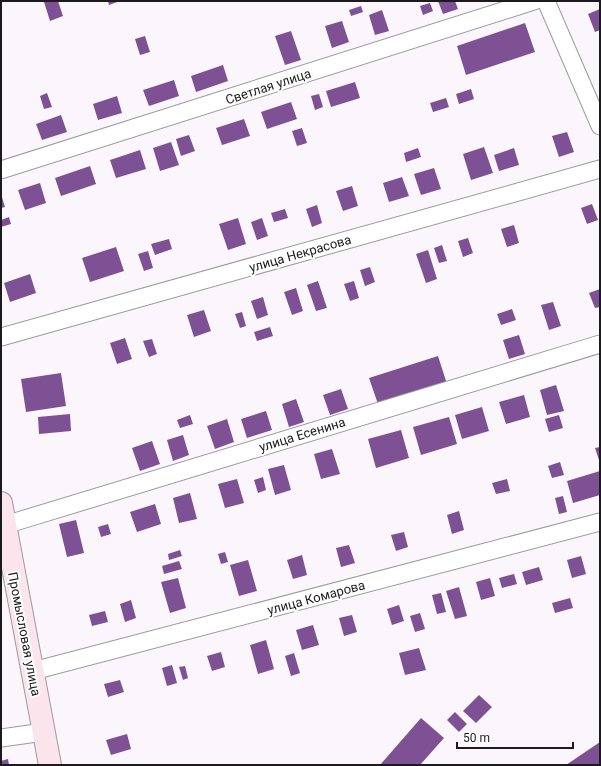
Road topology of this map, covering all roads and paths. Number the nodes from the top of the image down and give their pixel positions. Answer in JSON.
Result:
{"nodes":[{"id":1,"x":534,"y":1,"type":"edge"},
{"id":2,"x":546,"y":1,"type":"edge"},
{"id":3,"x":600,"y":126,"type":"edge"},
{"id":4,"x":600,"y":169,"type":"edge"},
{"id":5,"x":1,"y":170,"type":"edge"},
{"id":6,"x":1,"y":337,"type":"edge"},
{"id":7,"x":600,"y":344,"type":"edge"},
{"id":8,"x":1,"y":503,"type":"edge"},
{"id":9,"x":600,"y":522,"type":"edge"},
{"id":10,"x":5,"y":525,"type":"junction"},
{"id":11,"x":33,"y":671,"type":"junction"},
{"id":12,"x":44,"y":732,"type":"junction"},
{"id":13,"x":1,"y":738,"type":"edge"},
{"id":14,"x":50,"y":765,"type":"edge"}],
"edges":[{"from":1,"to":5,"type":"street","name":"Светлая улица"},
{"from":2,"to":3,"type":"street"},
{"from":4,"to":6,"type":"street","name":"улица Некрасова"},
{"from":7,"to":10,"type":"street","name":"улица Есенина"},
{"from":8,"to":10,"type":"main road","name":"Промысловая улица"},
{"from":9,"to":11,"type":"street","name":"улица Комарова"},
{"from":10,"to":11,"type":"main road","name":"Промысловая улица"},
{"from":11,"to":12,"type":"main road","name":"Промысловая улица"},
{"from":12,"to":13,"type":"street"},
{"from":12,"to":14,"type":"main road","name":"Промысловая улица"}]}
